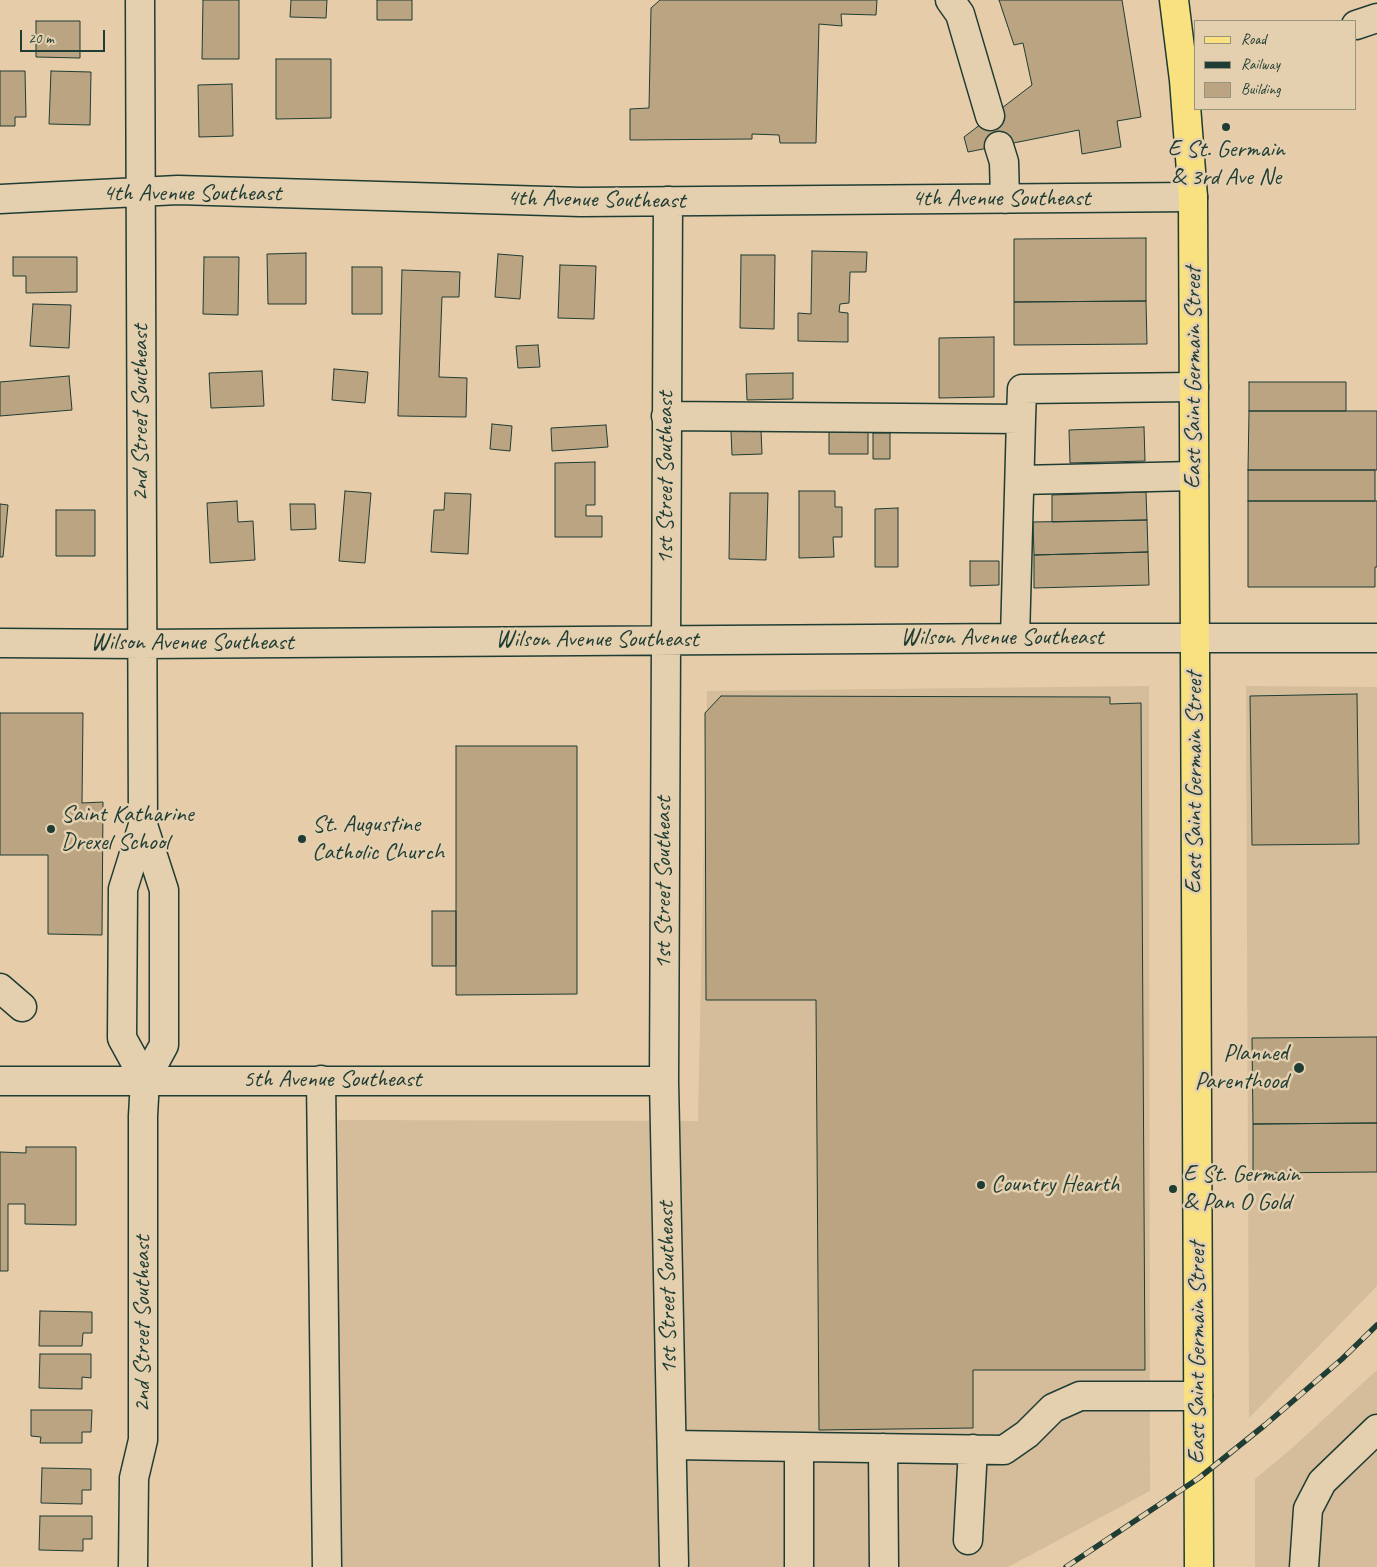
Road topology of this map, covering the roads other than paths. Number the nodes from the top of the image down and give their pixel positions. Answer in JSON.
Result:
{"nodes":[{"id":1,"x":140,"y":0,"type":"edge"},
{"id":2,"x":950,"y":0,"type":"edge"},
{"id":3,"x":1174,"y":0,"type":"edge"},
{"id":4,"x":1190,"y":79,"type":"edge"},
{"id":5,"x":990,"y":116,"type":"dead end"},
{"id":6,"x":999,"y":146,"type":"dead end"},
{"id":7,"x":140,"y":192,"type":"junction"},
{"id":8,"x":1193,"y":197,"type":"junction"},
{"id":9,"x":0,"y":198,"type":"edge"},
{"id":10,"x":1004,"y":199,"type":"junction"},
{"id":11,"x":668,"y":202,"type":"junction"},
{"id":12,"x":1194,"y":387,"type":"junction"},
{"id":13,"x":666,"y":416,"type":"junction"},
{"id":14,"x":1022,"y":419,"type":"junction"},
{"id":15,"x":1194,"y":476,"type":"junction"},
{"id":16,"x":1020,"y":480,"type":"junction"},
{"id":17,"x":1015,"y":638,"type":"junction"},
{"id":18,"x":1194,"y":638,"type":"junction"},
{"id":19,"x":1377,"y":638,"type":"edge"},
{"id":20,"x":665,"y":639,"type":"junction"},
{"id":21,"x":0,"y":643,"type":"edge"},
{"id":22,"x":142,"y":644,"type":"junction"},
{"id":23,"x":143,"y":825,"type":"junction"},
{"id":24,"x":0,"y":988,"type":"edge"},
{"id":25,"x":22,"y":1007,"type":"dead end"},
{"id":26,"x":0,"y":1080,"type":"edge"},
{"id":27,"x":144,"y":1080,"type":"junction"},
{"id":28,"x":321,"y":1080,"type":"junction"},
{"id":29,"x":664,"y":1081,"type":"junction"},
{"id":30,"x":1198,"y":1396,"type":"junction"},
{"id":31,"x":1377,"y":1429,"type":"edge"},
{"id":32,"x":672,"y":1445,"type":"junction"},
{"id":33,"x":799,"y":1447,"type":"junction"},
{"id":34,"x":883,"y":1448,"type":"junction"},
{"id":35,"x":974,"y":1450,"type":"junction"},
{"id":36,"x":968,"y":1540,"type":"dead end"},
{"id":37,"x":674,"y":1564,"type":"dead end"},
{"id":38,"x":133,"y":1567,"type":"edge"},
{"id":39,"x":327,"y":1567,"type":"edge"},
{"id":40,"x":799,"y":1567,"type":"edge"},
{"id":41,"x":884,"y":1567,"type":"edge"},
{"id":42,"x":1199,"y":1567,"type":"edge"},
{"id":43,"x":1304,"y":1567,"type":"edge"}],
"edges":[{"from":1,"to":7,"type":"street","name":"2nd Street Southeast"},
{"from":2,"to":5,"type":"street"},
{"from":3,"to":4,"type":"main road","name":"East Saint Germain Street"},
{"from":4,"to":8,"type":"main road","name":"East Saint Germain Street"},
{"from":6,"to":10,"type":"street"},
{"from":7,"to":9,"type":"street","name":"4th Avenue Southeast"},
{"from":7,"to":11,"type":"street","name":"4th Avenue Southeast"},
{"from":7,"to":22,"type":"street","name":"2nd Street Southeast"},
{"from":8,"to":10,"type":"street","name":"4th Avenue Southeast"},
{"from":8,"to":12,"type":"main road","name":"East Saint Germain Street"},
{"from":10,"to":11,"type":"street","name":"4th Avenue Southeast"},
{"from":11,"to":13,"type":"street","name":"1st Street Southeast"},
{"from":12,"to":14,"type":"street"},
{"from":12,"to":15,"type":"main road","name":"East Saint Germain Street"},
{"from":13,"to":14,"type":"street"},
{"from":13,"to":20,"type":"street","name":"1st Street Southeast"},
{"from":14,"to":16,"type":"street"},
{"from":15,"to":16,"type":"street"},
{"from":15,"to":18,"type":"main road","name":"East Saint Germain Street"},
{"from":16,"to":17,"type":"street"},
{"from":17,"to":18,"type":"street","name":"Wilson Avenue Southeast"},
{"from":17,"to":20,"type":"street","name":"Wilson Avenue Southeast"},
{"from":18,"to":19,"type":"street","name":"Wilson Avenue Southeast"},
{"from":18,"to":30,"type":"main road","name":"East Saint Germain Street"},
{"from":20,"to":22,"type":"street","name":"Wilson Avenue Southeast"},
{"from":20,"to":29,"type":"street","name":"1st Street Southeast"},
{"from":21,"to":22,"type":"street","name":"Wilson Avenue Southeast"},
{"from":22,"to":23,"type":"street","name":"2nd Street Southeast"},
{"from":23,"to":27,"type":"street","name":"2nd Street Southeast"},
{"from":23,"to":27,"type":"street","name":"2nd Street Southeast"},
{"from":24,"to":25,"type":"street"},
{"from":26,"to":27,"type":"street","name":"5th Avenue Southeast"},
{"from":27,"to":28,"type":"street","name":"5th Avenue Southeast"},
{"from":27,"to":38,"type":"street","name":"2nd Street Southeast"},
{"from":28,"to":29,"type":"street","name":"5th Avenue Southeast"},
{"from":28,"to":39,"type":"street"},
{"from":29,"to":32,"type":"street","name":"1st Street Southeast"},
{"from":30,"to":35,"type":"street"},
{"from":30,"to":42,"type":"main road","name":"East Saint Germain Street"},
{"from":31,"to":43,"type":"street"},
{"from":32,"to":33,"type":"street"},
{"from":32,"to":37,"type":"street","name":"1st Street Southeast"},
{"from":33,"to":34,"type":"street"},
{"from":33,"to":40,"type":"street"},
{"from":34,"to":35,"type":"street"},
{"from":34,"to":41,"type":"street"},
{"from":35,"to":36,"type":"street"}]}
